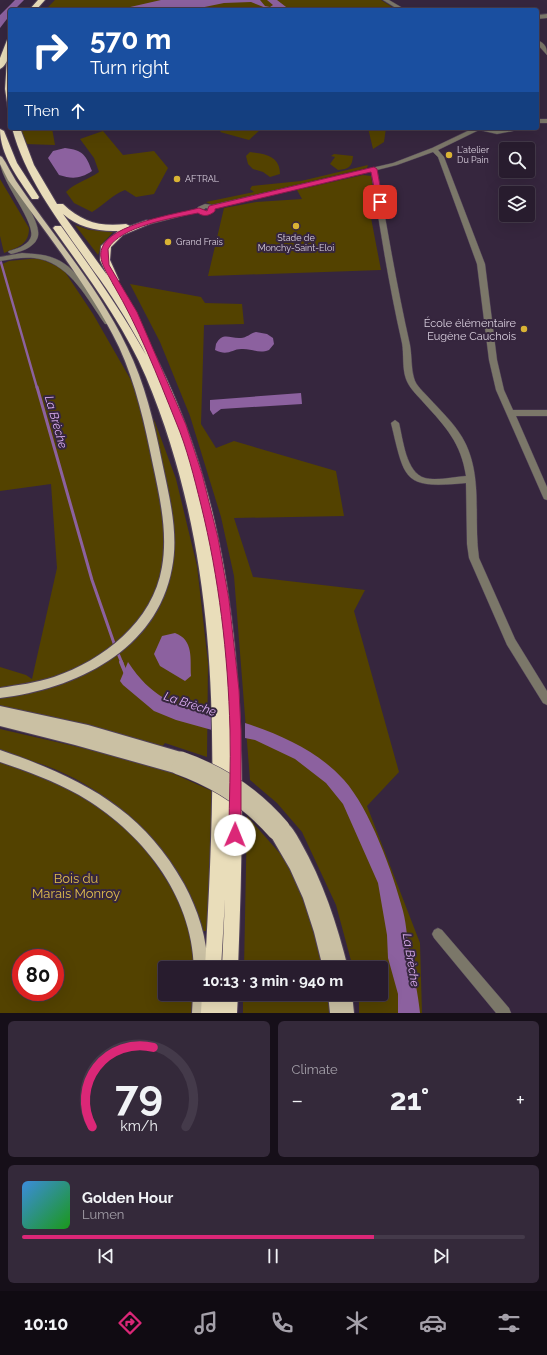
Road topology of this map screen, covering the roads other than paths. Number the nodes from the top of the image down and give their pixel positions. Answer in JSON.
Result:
{"nodes":[{"id":1,"x":42,"y":0,"type":"edge"},
{"id":2,"x":50,"y":0,"type":"edge"},
{"id":3,"x":386,"y":0,"type":"edge"},
{"id":4,"x":34,"y":8,"type":"edge"},
{"id":5,"x":42,"y":8,"type":"edge"},
{"id":6,"x":399,"y":8,"type":"edge"},
{"id":7,"x":539,"y":43,"type":"edge"},
{"id":8,"x":8,"y":47,"type":"edge"},
{"id":9,"x":547,"y":53,"type":"edge"},
{"id":10,"x":0,"y":67,"type":"edge"},
{"id":11,"x":8,"y":71,"type":"edge"},
{"id":12,"x":8,"y":123,"type":"edge"},
{"id":13,"x":10,"y":130,"type":"edge"},
{"id":14,"x":476,"y":130,"type":"edge"},
{"id":15,"x":484,"y":130,"type":"edge"},
{"id":16,"x":509,"y":130,"type":"edge"},
{"id":17,"x":0,"y":131,"type":"edge"},
{"id":18,"x":490,"y":132,"type":"junction"},
{"id":19,"x":469,"y":134,"type":"junction"},
{"id":20,"x":434,"y":149,"type":"junction"},
{"id":21,"x":18,"y":153,"type":"junction"},
{"id":22,"x":1,"y":160,"type":"edge"},
{"id":23,"x":374,"y":169,"type":"junction"},
{"id":24,"x":147,"y":223,"type":"junction"},
{"id":25,"x":5,"y":255,"type":"edge"},
{"id":26,"x":0,"y":259,"type":"edge"},
{"id":27,"x":115,"y":332,"type":"junction"},
{"id":28,"x":160,"y":373,"type":"junction"},
{"id":29,"x":509,"y":413,"type":"junction"},
{"id":30,"x":547,"y":413,"type":"edge"},
{"id":31,"x":396,"y":423,"type":"dead end"},
{"id":32,"x":472,"y":479,"type":"junction"},
{"id":33,"x":547,"y":497,"type":"edge"},
{"id":34,"x":0,"y":693,"type":"edge"},
{"id":35,"x":547,"y":700,"type":"edge"},
{"id":36,"x":228,"y":709,"type":"junction"},
{"id":37,"x":0,"y":711,"type":"edge"},
{"id":38,"x":0,"y":721,"type":"edge"},
{"id":39,"x":228,"y":748,"type":"junction"},
{"id":40,"x":0,"y":756,"type":"edge"},
{"id":41,"x":180,"y":763,"type":"junction"},
{"id":42,"x":279,"y":830,"type":"junction"},
{"id":43,"x":438,"y":934,"type":"dead end"},
{"id":44,"x":200,"y":961,"type":"edge"},
{"id":45,"x":213,"y":961,"type":"edge"},
{"id":46,"x":230,"y":961,"type":"edge"},
{"id":47,"x":328,"y":961,"type":"edge"},
{"id":48,"x":339,"y":961,"type":"edge"},
{"id":49,"x":200,"y":1001,"type":"edge"},
{"id":50,"x":211,"y":1001,"type":"edge"},
{"id":51,"x":229,"y":1001,"type":"edge"},
{"id":52,"x":230,"y":1001,"type":"edge"},
{"id":53,"x":336,"y":1001,"type":"edge"},
{"id":54,"x":346,"y":1001,"type":"edge"},
{"id":55,"x":199,"y":1013,"type":"edge"},
{"id":56,"x":210,"y":1013,"type":"edge"},
{"id":57,"x":228,"y":1013,"type":"edge"},
{"id":58,"x":232,"y":1013,"type":"edge"},
{"id":59,"x":337,"y":1013,"type":"edge"},
{"id":60,"x":347,"y":1013,"type":"edge"},
{"id":61,"x":504,"y":1013,"type":"edge"}],
"edges":[{"from":1,"to":4,"type":"highway"},
{"from":2,"to":5,"type":"highway"},
{"from":3,"to":6,"type":"street"},
{"from":7,"to":9,"type":"street"},
{"from":8,"to":10,"type":"highway"},
{"from":11,"to":12,"type":"highway"},
{"from":13,"to":21,"type":"highway"},
{"from":14,"to":19,"type":"street"},
{"from":15,"to":18,"type":"street"},
{"from":16,"to":18,"type":"street"},
{"from":17,"to":36,"type":"highway"},
{"from":18,"to":19,"type":"street"},
{"from":19,"to":20,"type":"street"},
{"from":20,"to":23,"type":"street"},
{"from":20,"to":29,"type":"street"},
{"from":21,"to":24,"type":"highway"},
{"from":21,"to":28,"type":"highway"},
{"from":22,"to":25,"type":"street"},
{"from":22,"to":27,"type":"main road"},
{"from":23,"to":24,"type":"street"},
{"from":23,"to":32,"type":"street"},
{"from":24,"to":28,"type":"highway"},
{"from":25,"to":26,"type":"street"},
{"from":25,"to":27,"type":"street"},
{"from":27,"to":34,"type":"main road"},
{"from":28,"to":36,"type":"highway"},
{"from":29,"to":30,"type":"street"},
{"from":29,"to":33,"type":"street"},
{"from":31,"to":32,"type":"street"},
{"from":32,"to":35,"type":"street"},
{"from":36,"to":39,"type":"highway"},
{"from":37,"to":41,"type":"main road"},
{"from":38,"to":41,"type":"main road"},
{"from":39,"to":45,"type":"highway"},
{"from":39,"to":46,"type":"highway"},
{"from":40,"to":44,"type":"main road"},
{"from":41,"to":42,"type":"main road","bridge":true},
{"from":42,"to":47,"type":"main road"},
{"from":42,"to":48,"type":"main road"},
{"from":43,"to":61,"type":"street"},
{"from":49,"to":55,"type":"main road"},
{"from":50,"to":56,"type":"highway"},
{"from":51,"to":57,"type":"highway"},
{"from":52,"to":58,"type":"main road"},
{"from":53,"to":59,"type":"main road"},
{"from":54,"to":60,"type":"main road"}]}
